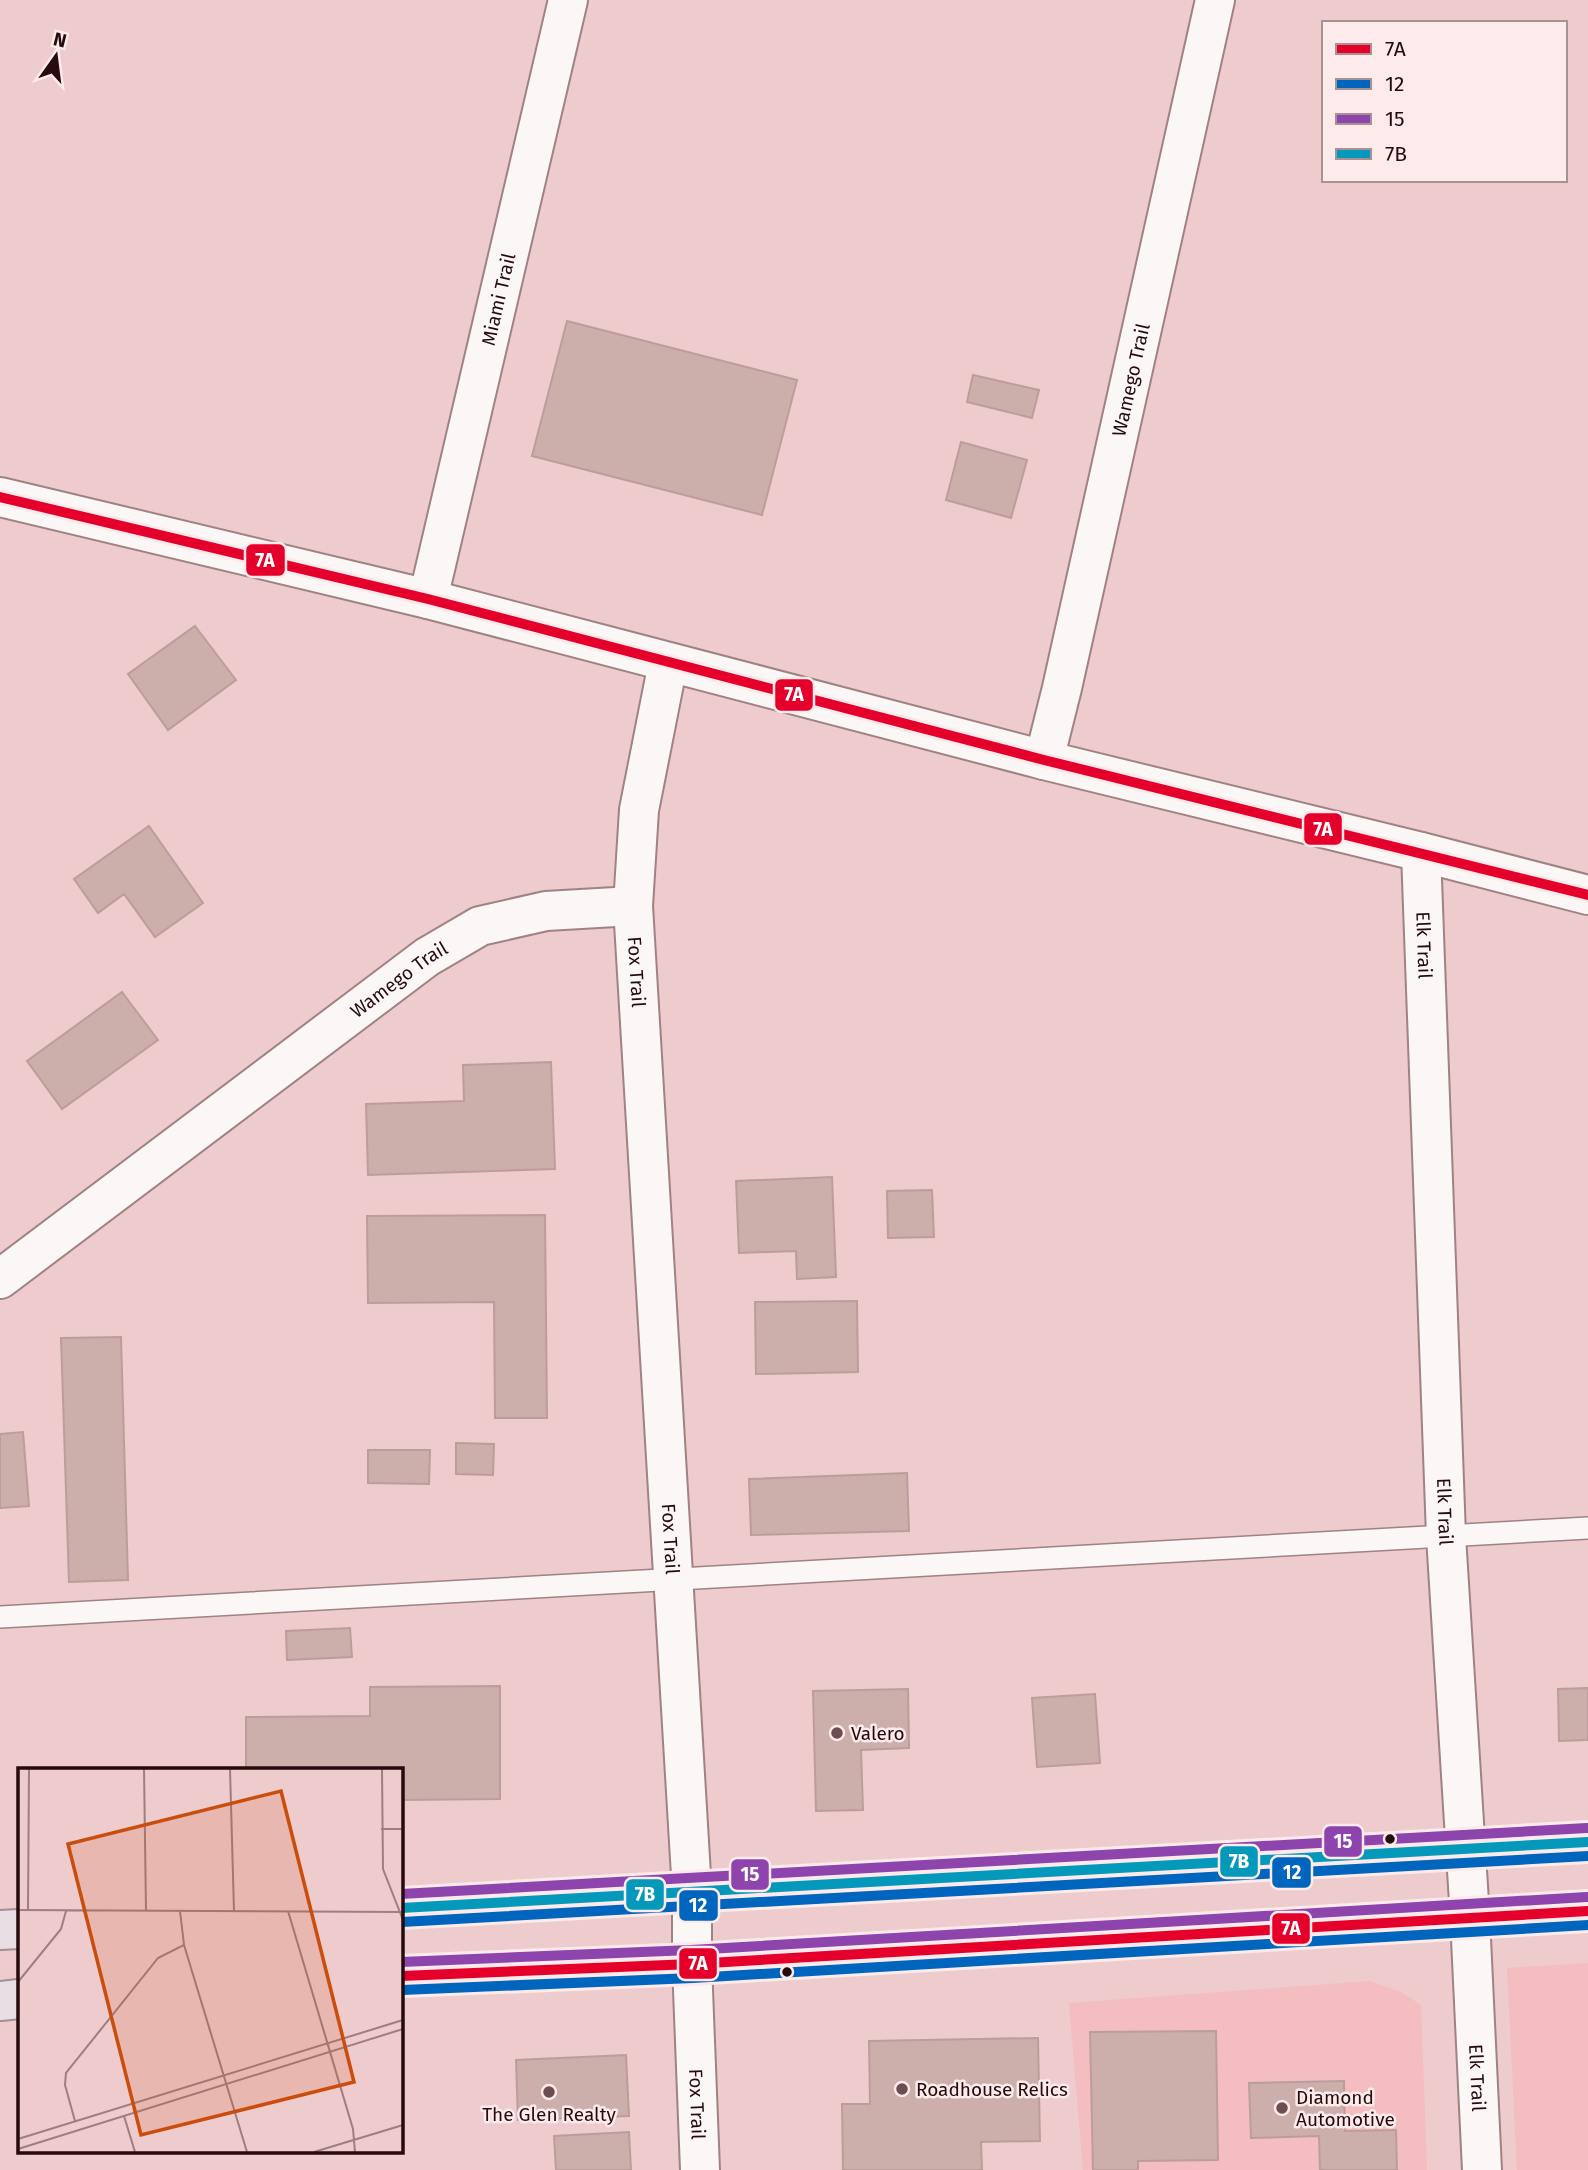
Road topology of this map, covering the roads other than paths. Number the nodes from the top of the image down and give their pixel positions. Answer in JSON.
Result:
{"nodes":[{"id":1,"x":568,"y":0,"type":"edge"},
{"id":2,"x":1215,"y":0,"type":"edge"},
{"id":3,"x":0,"y":497,"type":"edge"},
{"id":4,"x":428,"y":599,"type":"junction"},
{"id":5,"x":668,"y":663,"type":"junction"},
{"id":6,"x":1044,"y":760,"type":"junction"},
{"id":7,"x":1421,"y":852,"type":"junction"},
{"id":8,"x":1588,"y":895,"type":"edge"},
{"id":9,"x":633,"y":906,"type":"junction"},
{"id":10,"x":0,"y":1279,"type":"edge"},
{"id":11,"x":1588,"y":1528,"type":"edge"},
{"id":12,"x":1446,"y":1536,"type":"junction"},
{"id":13,"x":673,"y":1580,"type":"junction"},
{"id":14,"x":0,"y":1617,"type":"edge"},
{"id":15,"x":1588,"y":1842,"type":"edge"},
{"id":16,"x":1464,"y":1850,"type":"junction"},
{"id":17,"x":692,"y":1892,"type":"junction"},
{"id":18,"x":402,"y":1908,"type":"edge"},
{"id":19,"x":1588,"y":1911,"type":"edge"},
{"id":20,"x":1470,"y":1918,"type":"junction"},
{"id":21,"x":18,"y":1929,"type":"edge"},
{"id":22,"x":0,"y":1930,"type":"edge"},
{"id":23,"x":692,"y":1964,"type":"junction"},
{"id":24,"x":402,"y":1976,"type":"edge"},
{"id":25,"x":18,"y":1999,"type":"edge"},
{"id":26,"x":0,"y":2001,"type":"edge"},
{"id":27,"x":700,"y":2170,"type":"edge"},
{"id":28,"x":1482,"y":2170,"type":"edge"}],
"edges":[{"from":1,"to":4,"type":"street","name":"Miami Trail"},
{"from":2,"to":6,"type":"street","name":"Wamego Trail"},
{"from":3,"to":4,"type":"street"},
{"from":4,"to":5,"type":"street"},
{"from":5,"to":6,"type":"street"},
{"from":5,"to":9,"type":"street"},
{"from":6,"to":7,"type":"street"},
{"from":7,"to":8,"type":"street"},
{"from":7,"to":12,"type":"street","name":"Elk Trail"},
{"from":9,"to":10,"type":"street","name":"Wamego Trail"},
{"from":9,"to":13,"type":"street","name":"Fox Trail"},
{"from":11,"to":12,"type":"lane"},
{"from":12,"to":13,"type":"lane"},
{"from":12,"to":16,"type":"street","name":"Elk Trail"},
{"from":13,"to":14,"type":"lane"},
{"from":13,"to":17,"type":"street","name":"Fox Trail"},
{"from":15,"to":16,"type":"main road"},
{"from":16,"to":17,"type":"main road"},
{"from":16,"to":20,"type":"street","name":"Elk Trail"},
{"from":17,"to":18,"type":"main road"},
{"from":17,"to":23,"type":"street","name":"Fox Trail"},
{"from":19,"to":20,"type":"main road"},
{"from":20,"to":23,"type":"main road"},
{"from":20,"to":28,"type":"street","name":"Elk Trail"},
{"from":21,"to":22,"type":"main road"},
{"from":23,"to":24,"type":"main road"},
{"from":23,"to":27,"type":"street","name":"Fox Trail"},
{"from":25,"to":26,"type":"main road"}]}
